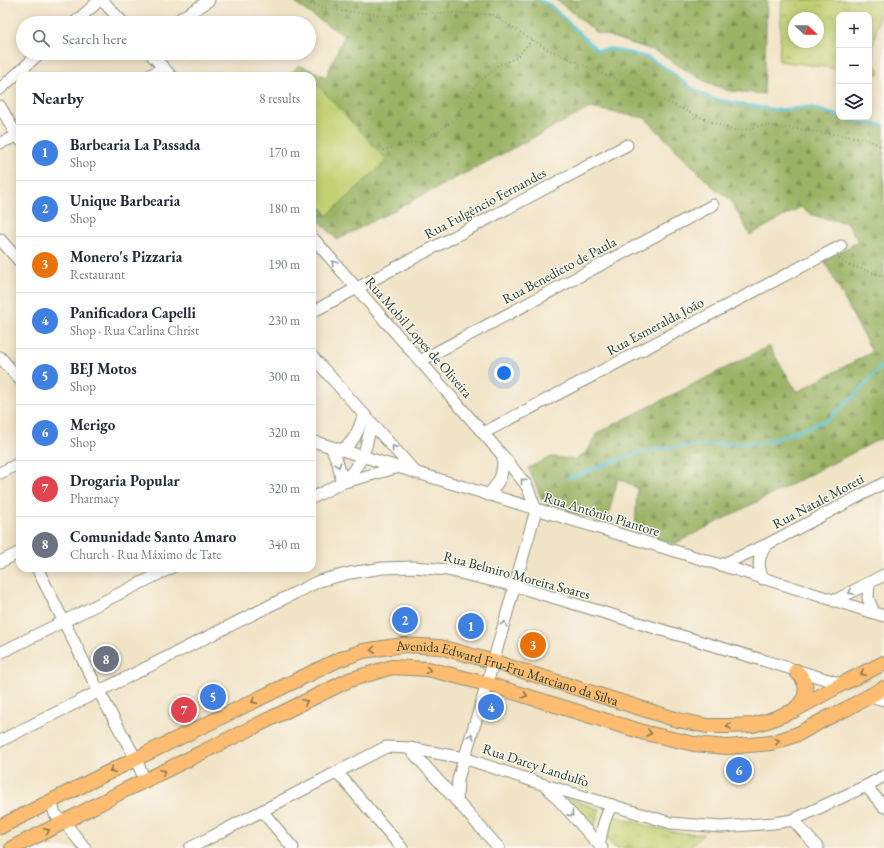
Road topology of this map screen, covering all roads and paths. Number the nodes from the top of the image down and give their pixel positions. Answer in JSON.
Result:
{"nodes":[{"id":1,"x":101,"y":0,"type":"edge"},
{"id":2,"x":209,"y":0,"type":"edge"},
{"id":3,"x":303,"y":0,"type":"edge"},
{"id":4,"x":82,"y":16,"type":"edge"},
{"id":5,"x":116,"y":16,"type":"edge"},
{"id":6,"x":184,"y":16,"type":"edge"},
{"id":7,"x":532,"y":40,"type":"junction"},
{"id":8,"x":32,"y":60,"type":"edge"},
{"id":9,"x":156,"y":60,"type":"edge"},
{"id":10,"x":19,"y":72,"type":"edge"},
{"id":11,"x":167,"y":72,"type":"edge"},
{"id":12,"x":16,"y":75,"type":"edge"},
{"id":13,"x":0,"y":89,"type":"edge"},
{"id":14,"x":0,"y":106,"type":"edge"},
{"id":15,"x":16,"y":132,"type":"edge"},
{"id":16,"x":16,"y":138,"type":"edge"},
{"id":17,"x":0,"y":143,"type":"edge"},
{"id":18,"x":627,"y":145,"type":"dead end"},
{"id":19,"x":884,"y":147,"type":"edge"},
{"id":20,"x":384,"y":150,"type":"dead end"},
{"id":21,"x":713,"y":205,"type":"dead end"},
{"id":22,"x":0,"y":239,"type":"edge"},
{"id":23,"x":316,"y":242,"type":"edge"},
{"id":24,"x":842,"y":246,"type":"dead end"},
{"id":25,"x":830,"y":252,"type":"junction"},
{"id":26,"x":16,"y":257,"type":"edge"},
{"id":27,"x":884,"y":276,"type":"edge"},
{"id":28,"x":357,"y":288,"type":"junction"},
{"id":29,"x":316,"y":310,"type":"edge"},
{"id":30,"x":0,"y":357,"type":"edge"},
{"id":31,"x":316,"y":360,"type":"edge"},
{"id":32,"x":420,"y":361,"type":"junction"},
{"id":33,"x":16,"y":375,"type":"edge"},
{"id":34,"x":364,"y":414,"type":"junction"},
{"id":35,"x":372,"y":423,"type":"junction"},
{"id":36,"x":483,"y":433,"type":"junction"},
{"id":37,"x":316,"y":442,"type":"edge"},
{"id":38,"x":336,"y":449,"type":"junction"},
{"id":39,"x":503,"y":456,"type":"junction"},
{"id":40,"x":364,"y":457,"type":"junction"},
{"id":41,"x":16,"y":465,"type":"edge"},
{"id":42,"x":397,"y":467,"type":"junction"},
{"id":43,"x":0,"y":473,"type":"edge"},
{"id":44,"x":416,"y":473,"type":"junction"},
{"id":45,"x":341,"y":483,"type":"junction"},
{"id":46,"x":884,"y":483,"type":"edge"},
{"id":47,"x":488,"y":495,"type":"junction"},
{"id":48,"x":316,"y":496,"type":"edge"},
{"id":49,"x":536,"y":510,"type":"junction"},
{"id":50,"x":766,"y":545,"type":"junction"},
{"id":51,"x":16,"y":554,"type":"edge"},
{"id":52,"x":0,"y":562,"type":"edge"},
{"id":53,"x":721,"y":566,"type":"junction"},
{"id":54,"x":39,"y":572,"type":"edge"},
{"id":55,"x":163,"y":572,"type":"edge"},
{"id":56,"x":884,"y":575,"type":"edge"},
{"id":57,"x":763,"y":579,"type":"junction"},
{"id":58,"x":869,"y":583,"type":"junction"},
{"id":59,"x":515,"y":586,"type":"junction"},
{"id":60,"x":834,"y":600,"type":"junction"},
{"id":61,"x":879,"y":614,"type":"edge"},
{"id":62,"x":64,"y":621,"type":"junction"},
{"id":63,"x":0,"y":653,"type":"edge"},
{"id":64,"x":494,"y":662,"type":"junction"},
{"id":65,"x":884,"y":663,"type":"edge"},
{"id":66,"x":799,"y":672,"type":"junction"},
{"id":67,"x":488,"y":684,"type":"junction"},
{"id":68,"x":842,"y":684,"type":"junction"},
{"id":69,"x":884,"y":688,"type":"edge"},
{"id":70,"x":99,"y":692,"type":"junction"},
{"id":71,"x":826,"y":693,"type":"junction"},
{"id":72,"x":870,"y":696,"type":"junction"},
{"id":73,"x":884,"y":700,"type":"edge"},
{"id":74,"x":850,"y":707,"type":"junction"},
{"id":75,"x":793,"y":711,"type":"junction"},
{"id":76,"x":0,"y":741,"type":"edge"},
{"id":77,"x":409,"y":748,"type":"junction"},
{"id":78,"x":464,"y":758,"type":"junction"},
{"id":79,"x":136,"y":759,"type":"junction"},
{"id":80,"x":337,"y":772,"type":"junction"},
{"id":81,"x":884,"y":776,"type":"edge"},
{"id":82,"x":144,"y":781,"type":"junction"},
{"id":83,"x":545,"y":786,"type":"junction"},
{"id":84,"x":866,"y":786,"type":"junction"},
{"id":85,"x":52,"y":801,"type":"junction"},
{"id":86,"x":457,"y":801,"type":"junction"},
{"id":87,"x":612,"y":805,"type":"junction"},
{"id":88,"x":884,"y":807,"type":"edge"},
{"id":89,"x":262,"y":811,"type":"junction"},
{"id":90,"x":793,"y":820,"type":"junction"},
{"id":91,"x":64,"y":822,"type":"junction"},
{"id":92,"x":0,"y":827,"type":"edge"},
{"id":93,"x":600,"y":846,"type":"edge"},
{"id":94,"x":12,"y":848,"type":"edge"},
{"id":95,"x":85,"y":848,"type":"edge"},
{"id":96,"x":190,"y":848,"type":"edge"},
{"id":97,"x":293,"y":848,"type":"edge"},
{"id":98,"x":402,"y":848,"type":"edge"},
{"id":99,"x":499,"y":848,"type":"edge"},
{"id":100,"x":818,"y":848,"type":"edge"}],
"edges":[{"from":1,"to":4,"type":"street"},
{"from":1,"to":5,"type":"street"},
{"from":2,"to":6,"type":"street"},
{"from":3,"to":7,"type":"path"},
{"from":7,"to":19,"type":"path"},
{"from":7,"to":20,"type":"path"},
{"from":8,"to":10,"type":"street"},
{"from":9,"to":11,"type":"street"},
{"from":12,"to":13,"type":"street"},
{"from":14,"to":15,"type":"street"},
{"from":16,"to":17,"type":"street"},
{"from":18,"to":28,"type":"street","name":"Rua Fulgêncio Fernandes"},
{"from":21,"to":32,"type":"street","name":"Rua Benedicto de Paula"},
{"from":22,"to":26,"type":"street"},
{"from":28,"to":23,"type":"street","name":"Rua Mobil Lopes de Oliveira","one_way":true},
{"from":24,"to":25,"type":"street","name":"Rua Esmeralda João"},
{"from":25,"to":27,"type":"path"},
{"from":25,"to":36,"type":"street","name":"Rua Esmeralda João"},
{"from":28,"to":29,"type":"street","name":"Rua Fulgêncio Fernandes"},
{"from":28,"to":32,"type":"street","name":"Rua Mobil Lopes de Oliveira"},
{"from":30,"to":33,"type":"street"},
{"from":31,"to":34,"type":"street"},
{"from":32,"to":36,"type":"street","name":"Rua Mobil Lopes de Oliveira"},
{"from":34,"to":35,"type":"street"},
{"from":34,"to":38,"type":"street"},
{"from":35,"to":40,"type":"street"},
{"from":44,"to":35,"type":"street","one_way":true},
{"from":36,"to":39,"type":"street","name":"Rua Mobil Lopes de Oliveira"},
{"from":37,"to":38,"type":"street","name":"Rua Antônio Piantore"},
{"from":38,"to":40,"type":"street","name":"Rua Antônio Piantore"},
{"from":38,"to":45,"type":"street","one_way":true},
{"from":39,"to":47,"type":"street"},
{"from":49,"to":39,"type":"street","name":"Rua Mobil Lopes de Oliveira","one_way":true},
{"from":40,"to":42,"type":"street","name":"Rua Antônio Piantore"},
{"from":40,"to":45,"type":"street"},
{"from":41,"to":43,"type":"street"},
{"from":42,"to":44,"type":"street","name":"Rua Antônio Piantore"},
{"from":42,"to":45,"type":"street"},
{"from":44,"to":47,"type":"street","name":"Rua Antônio Piantore"},
{"from":45,"to":48,"type":"street"},
{"from":46,"to":50,"type":"street","name":"Rua Natale Moreti"},
{"from":47,"to":49,"type":"street","name":"Rua Antônio Piantore"},
{"from":49,"to":53,"type":"street","name":"Rua Antônio Piantore"},
{"from":49,"to":59,"type":"street"},
{"from":50,"to":53,"type":"street","name":"Rua Natale Moreti"},
{"from":50,"to":57,"type":"street","name":"Rua Natale Moreti"},
{"from":51,"to":52,"type":"street"},
{"from":53,"to":57,"type":"street","name":"Rua Antônio Piantore"},
{"from":54,"to":62,"type":"street"},
{"from":55,"to":62,"type":"street"},
{"from":56,"to":58,"type":"street"},
{"from":57,"to":60,"type":"street","name":"Rua Antônio Piantore"},
{"from":58,"to":60,"type":"street","one_way":true},
{"from":58,"to":61,"type":"street"},
{"from":64,"to":59,"type":"street","one_way":true},
{"from":59,"to":66,"type":"street","name":"Rua Belmiro Moreira Soares"},
{"from":59,"to":70,"type":"street","name":"Rua Belmiro Moreira Soares"},
{"from":60,"to":61,"type":"street","name":"Rua Antônio Piantore"},
{"from":62,"to":63,"type":"street"},
{"from":62,"to":70,"type":"street"},
{"from":64,"to":67,"type":"street"},
{"from":75,"to":64,"type":"main road","name":"Avenida Edward Fru-Fru Marciano da Silva","one_way":true},
{"from":64,"to":79,"type":"main road","name":"Avenida Edward Fru-Fru Marciano da Silva","one_way":true},
{"from":65,"to":68,"type":"main road","name":"Avenida Edward Fru-Fru Marciano da Silva","one_way":true},
{"from":66,"to":68,"type":"street","name":"Rua Belmiro Moreira Soares"},
{"from":66,"to":71,"type":"street","name":"Rua Belmiro Moreira Soares"},
{"from":66,"to":75,"type":"main road"},
{"from":67,"to":74,"type":"main road","name":"Avenida Edward Fru-Fru Marciano da Silva","one_way":true},
{"from":78,"to":67,"type":"street","one_way":true},
{"from":82,"to":67,"type":"main road","name":"Avenida Edward Fru-Fru Marciano da Silva","one_way":true},
{"from":68,"to":71,"type":"main road","name":"Avenida Edward Fru-Fru Marciano da Silva"},
{"from":68,"to":74,"type":"main road"},
{"from":69,"to":72,"type":"main road","name":"Avenida Edward Fru-Fru Marciano da Silva"},
{"from":70,"to":76,"type":"street","name":"Rua Belmiro Moreira Soares"},
{"from":70,"to":79,"type":"street"},
{"from":71,"to":74,"type":"main road"},
{"from":71,"to":75,"type":"main road","name":"Avenida Edward Fru-Fru Marciano da Silva"},
{"from":72,"to":73,"type":"street"},
{"from":72,"to":74,"type":"main road","name":"Avenida Edward Fru-Fru Marciano da Silva"},
{"from":77,"to":78,"type":"street","name":"Rua Darcy Landulfo"},
{"from":77,"to":80,"type":"street","name":"Rua Darcy Landulfo"},
{"from":77,"to":86,"type":"street"},
{"from":78,"to":83,"type":"street","name":"Rua Darcy Landulfo"},
{"from":78,"to":86,"type":"street"},
{"from":79,"to":82,"type":"street"},
{"from":79,"to":85,"type":"main road","name":"Avenida Edward Fru-Fru Marciano da Silva","one_way":true},
{"from":80,"to":89,"type":"street","name":"Rua Darcy Landulfo"},
{"from":80,"to":98,"type":"street"},
{"from":81,"to":84,"type":"street","name":"Rua Darcy Landulfo"},
{"from":82,"to":91,"type":"main road","name":"Avenida Edward Fru-Fru Marciano da Silva"},
{"from":83,"to":87,"type":"street","name":"Rua Darcy Landulfo"},
{"from":83,"to":93,"type":"street","one_way":true},
{"from":84,"to":88,"type":"street"},
{"from":84,"to":90,"type":"street","name":"Rua Darcy Landulfo"},
{"from":85,"to":91,"type":"street"},
{"from":85,"to":92,"type":"main road","name":"Avenida Edward Fru-Fru Marciano da Silva"},
{"from":86,"to":99,"type":"street"},
{"from":87,"to":90,"type":"street","name":"Rua Darcy Landulfo"},
{"from":87,"to":93,"type":"street"},
{"from":89,"to":96,"type":"street","name":"Rua Darcy Landulfo"},
{"from":89,"to":97,"type":"street"},
{"from":90,"to":100,"type":"street"},
{"from":94,"to":91,"type":"main road","name":"Avenida Edward Fru-Fru Marciano da Silva","one_way":true},
{"from":91,"to":95,"type":"street"}]}
